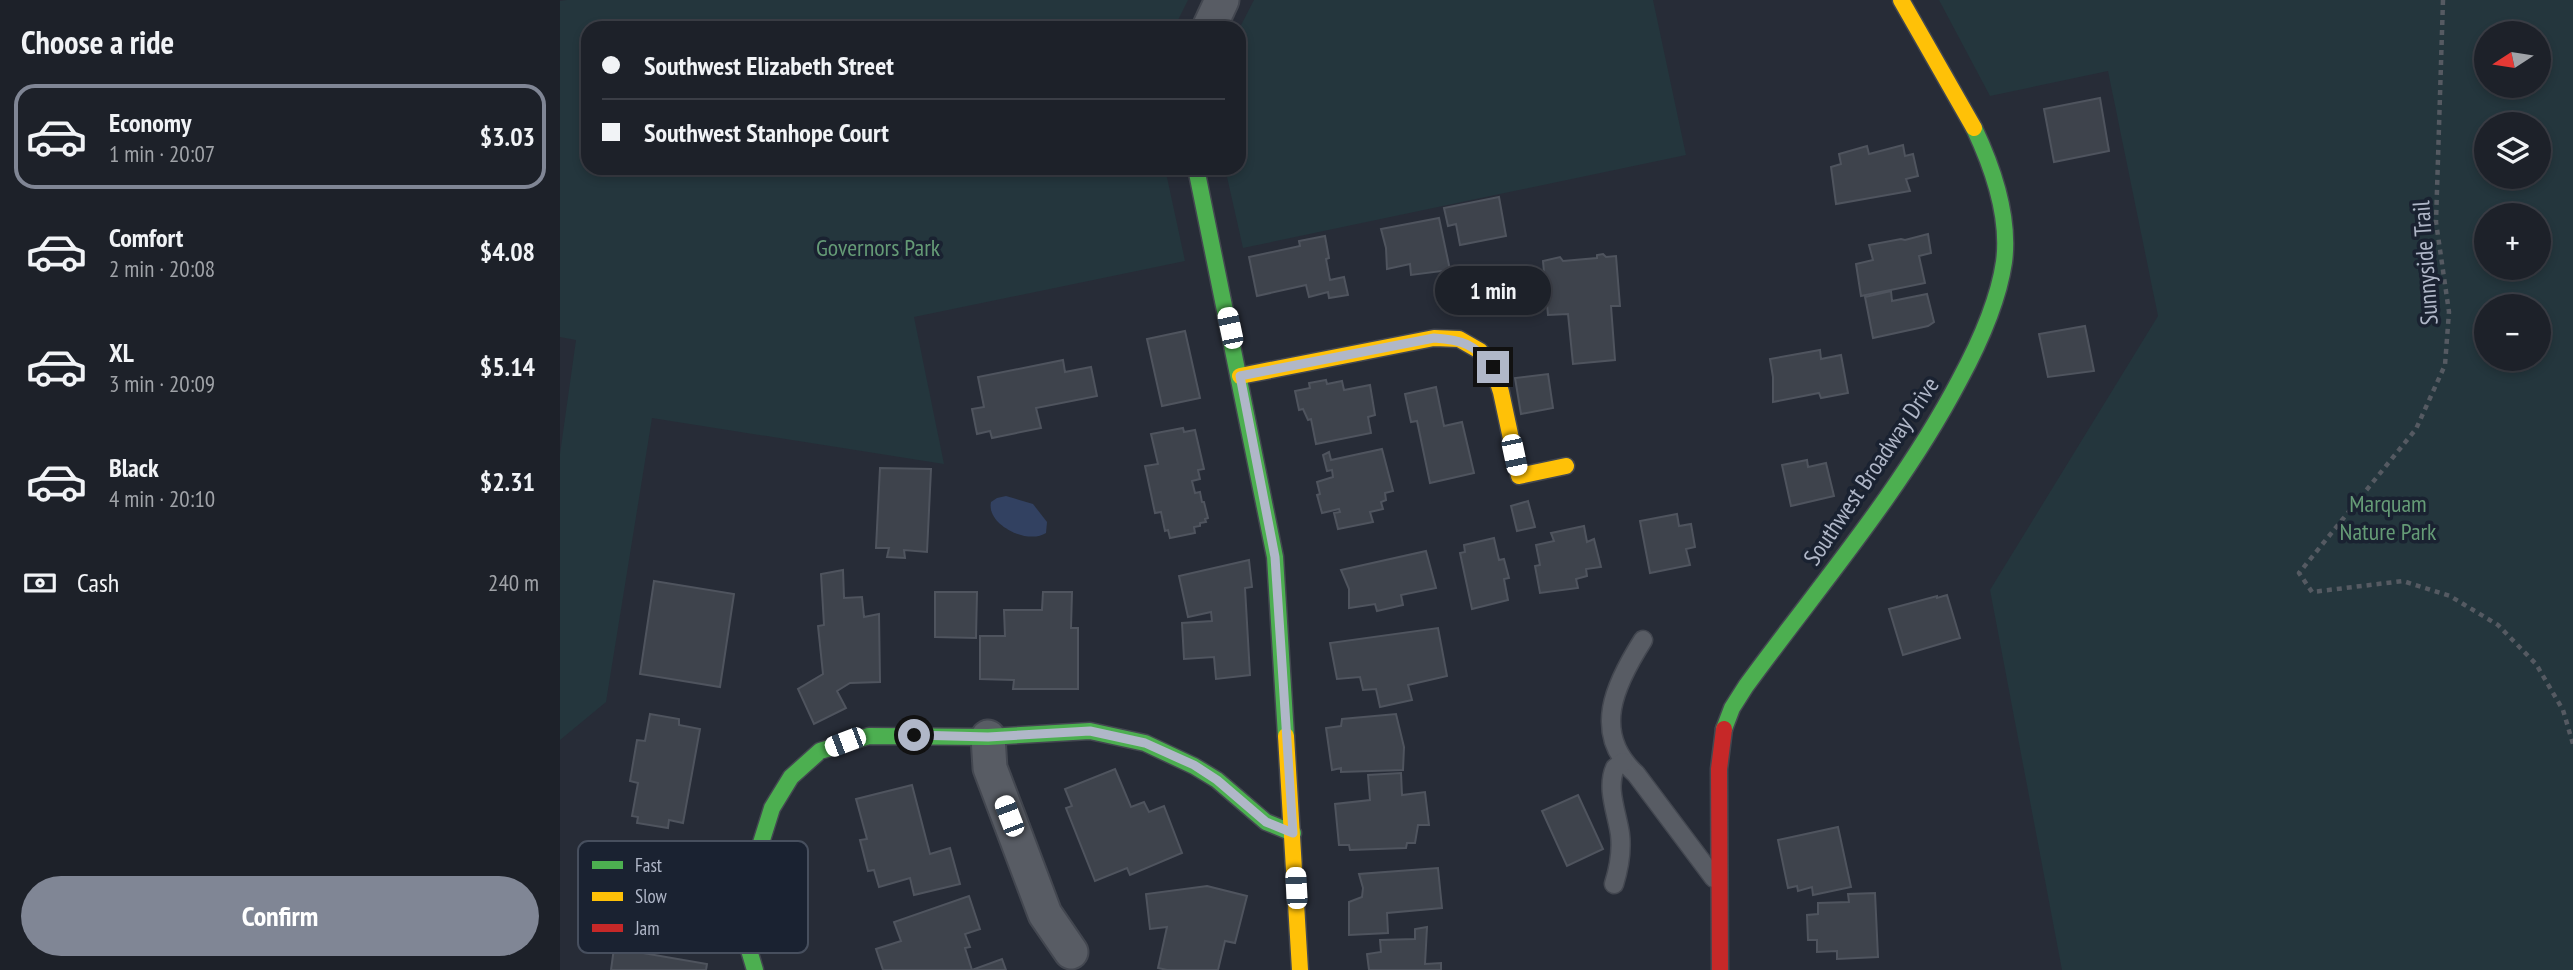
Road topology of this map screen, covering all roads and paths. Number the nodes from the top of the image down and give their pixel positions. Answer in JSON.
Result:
{"nodes":[{"id":1,"x":1222,"y":0,"type":"edge"},
{"id":2,"x":1901,"y":0,"type":"edge"},
{"id":3,"x":2443,"y":0,"type":"edge"},
{"id":4,"x":1212,"y":21,"type":"edge"},
{"id":5,"x":1197,"y":175,"type":"edge"},
{"id":6,"x":1240,"y":376,"type":"junction"},
{"id":7,"x":1566,"y":466,"type":"dead end"},
{"id":8,"x":1643,"y":640,"type":"dead end"},
{"id":9,"x":988,"y":737,"type":"junction"},
{"id":10,"x":2573,"y":744,"type":"edge"},
{"id":11,"x":1623,"y":762,"type":"junction"},
{"id":12,"x":1293,"y":833,"type":"junction"},
{"id":13,"x":761,"y":841,"type":"edge"},
{"id":14,"x":1614,"y":884,"type":"dead end"},
{"id":15,"x":1720,"y":887,"type":"junction"},
{"id":16,"x":750,"y":953,"type":"edge"},
{"id":17,"x":1071,"y":953,"type":"dead end"},
{"id":18,"x":755,"y":970,"type":"edge"},
{"id":19,"x":1300,"y":970,"type":"edge"},
{"id":20,"x":1720,"y":970,"type":"edge"}],
"edges":[{"from":1,"to":4,"type":"street"},
{"from":2,"to":15,"type":"street","name":"Southwest Broadway Drive"},
{"from":3,"to":10,"type":"path","name":"Sunnyside Trail"},
{"from":5,"to":6,"type":"street"},
{"from":6,"to":7,"type":"street"},
{"from":6,"to":12,"type":"street"},
{"from":8,"to":11,"type":"lane"},
{"from":9,"to":12,"type":"street"},
{"from":9,"to":13,"type":"street"},
{"from":9,"to":17,"type":"street"},
{"from":11,"to":14,"type":"lane"},
{"from":11,"to":15,"type":"lane"},
{"from":12,"to":19,"type":"street"},
{"from":15,"to":20,"type":"street","name":"Southwest Broadway Drive"},
{"from":16,"to":18,"type":"street"}]}
